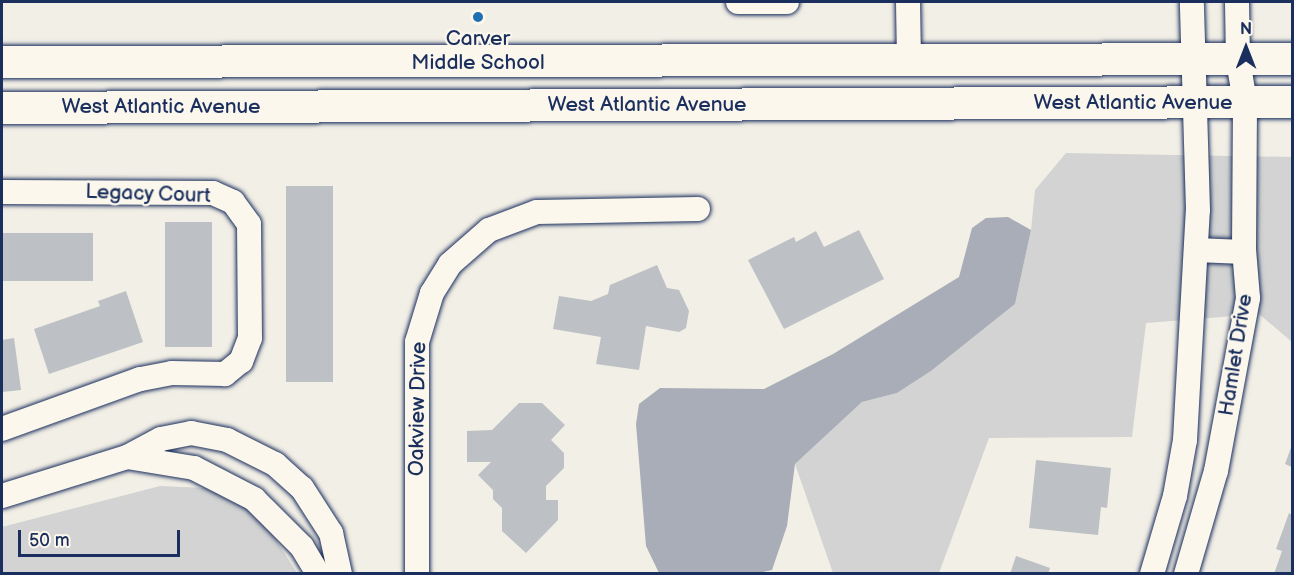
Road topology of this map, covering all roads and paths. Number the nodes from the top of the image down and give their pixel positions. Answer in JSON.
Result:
{"nodes":[{"id":1,"x":738,"y":2,"type":"edge"},
{"id":2,"x":788,"y":2,"type":"edge"},
{"id":3,"x":908,"y":2,"type":"edge"},
{"id":4,"x":1192,"y":2,"type":"edge"},
{"id":5,"x":1237,"y":2,"type":"edge"},
{"id":6,"x":1293,"y":59,"type":"edge"},
{"id":7,"x":1191,"y":60,"type":"junction"},
{"id":8,"x":1238,"y":60,"type":"junction"},
{"id":9,"x":909,"y":61,"type":"junction"},
{"id":10,"x":2,"y":62,"type":"edge"},
{"id":11,"x":1245,"y":102,"type":"junction"},
{"id":12,"x":1293,"y":102,"type":"edge"},
{"id":13,"x":1196,"y":103,"type":"junction"},
{"id":14,"x":2,"y":108,"type":"edge"},
{"id":15,"x":2,"y":192,"type":"edge"},
{"id":16,"x":698,"y":209,"type":"dead end"},
{"id":17,"x":1196,"y":250,"type":"junction"},
{"id":18,"x":1244,"y":252,"type":"junction"},
{"id":19,"x":2,"y":429,"type":"edge"},
{"id":20,"x":127,"y":457,"type":"junction"},
{"id":21,"x":2,"y":496,"type":"edge"},
{"id":22,"x":318,"y":573,"type":"edge"},
{"id":23,"x":340,"y":573,"type":"edge"},
{"id":24,"x":417,"y":573,"type":"edge"},
{"id":25,"x":1152,"y":573,"type":"edge"},
{"id":26,"x":1186,"y":573,"type":"edge"}],
"edges":[{"from":1,"to":2,"type":"street"},
{"from":3,"to":9,"type":"street"},
{"from":4,"to":7,"type":"street","name":"Hamlet Drive"},
{"from":5,"to":8,"type":"street","name":"Hamlet Drive"},
{"from":6,"to":8,"type":"main road","name":"West Atlantic Avenue"},
{"from":7,"to":8,"type":"main road","name":"West Atlantic Avenue"},
{"from":7,"to":9,"type":"main road","name":"West Atlantic Avenue"},
{"from":7,"to":13,"type":"street","name":"Hamlet Drive"},
{"from":8,"to":11,"type":"street","name":"Hamlet Drive"},
{"from":9,"to":10,"type":"main road","name":"West Atlantic Avenue"},
{"from":11,"to":12,"type":"main road","name":"West Atlantic Avenue"},
{"from":11,"to":13,"type":"main road","name":"West Atlantic Avenue"},
{"from":11,"to":18,"type":"street","name":"Hamlet Drive"},
{"from":13,"to":14,"type":"main road","name":"West Atlantic Avenue"},
{"from":13,"to":17,"type":"street","name":"Hamlet Drive"},
{"from":15,"to":19,"type":"street","name":"Legacy Court"},
{"from":16,"to":24,"type":"street","name":"Oakview Drive"},
{"from":17,"to":18,"type":"street"},
{"from":17,"to":25,"type":"street","name":"Hamlet Drive"},
{"from":18,"to":26,"type":"street","name":"Hamlet Drive"},
{"from":20,"to":21,"type":"street"},
{"from":20,"to":22,"type":"street"},
{"from":20,"to":23,"type":"street"}]}
